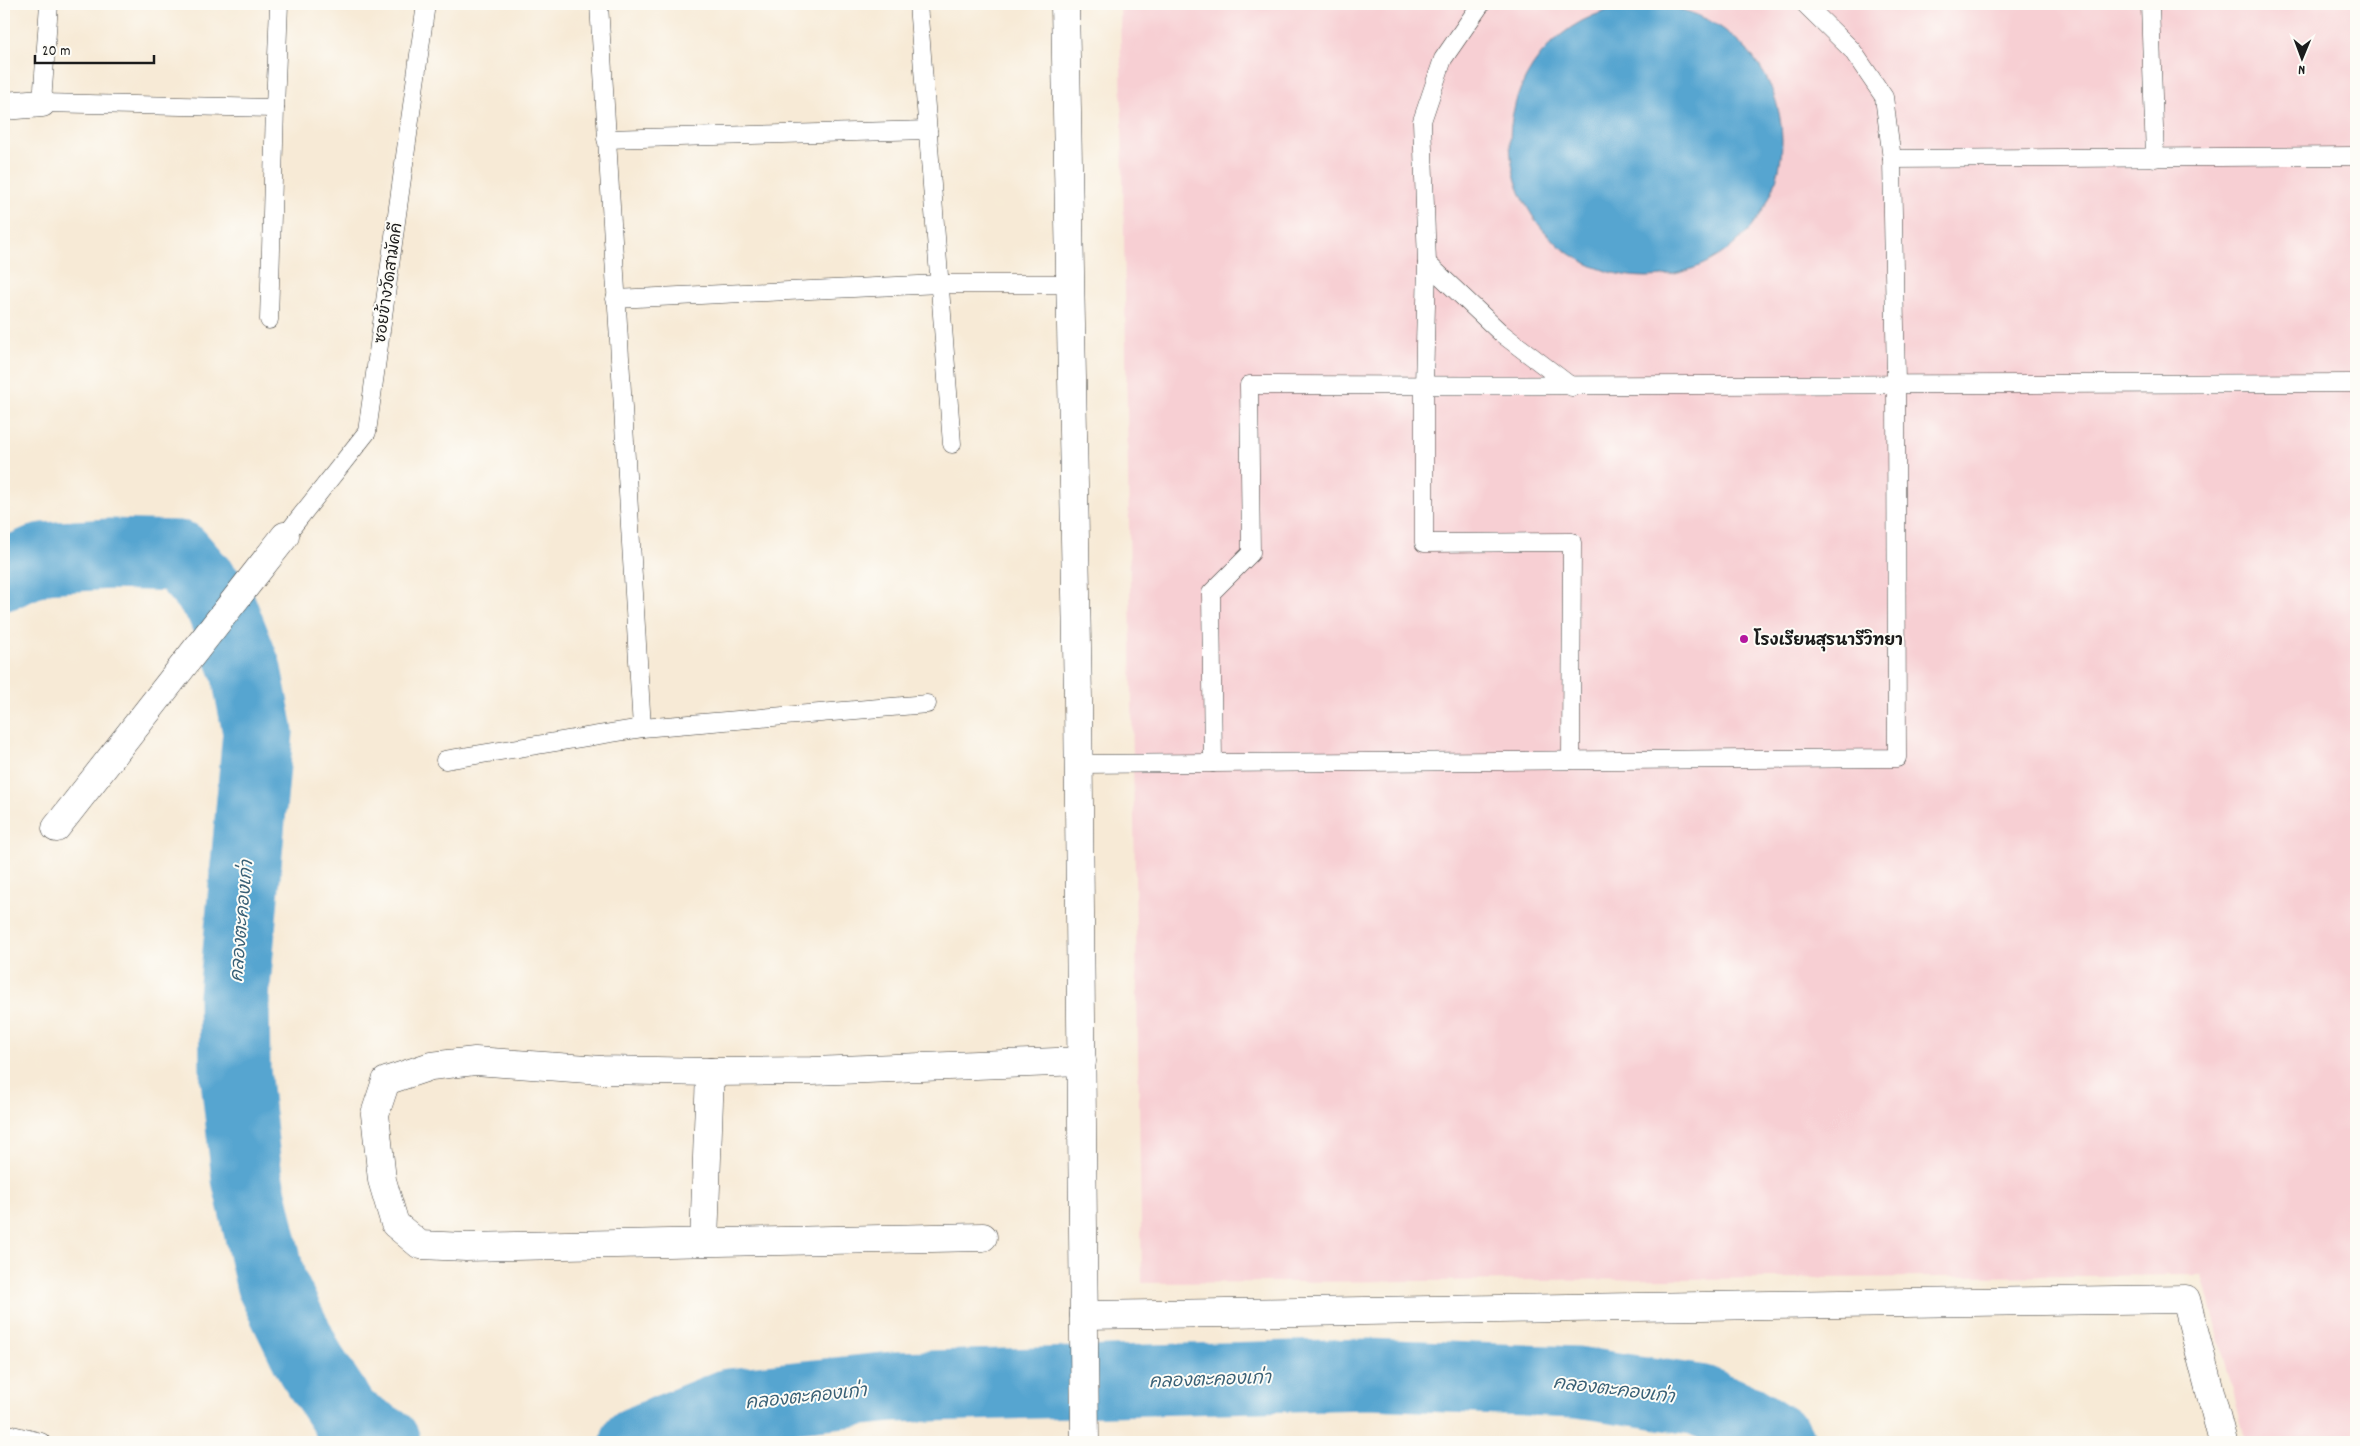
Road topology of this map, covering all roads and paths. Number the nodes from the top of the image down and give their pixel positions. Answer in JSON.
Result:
{"nodes":[{"id":1,"x":48,"y":4,"type":"edge"},
{"id":2,"x":279,"y":4,"type":"edge"},
{"id":3,"x":426,"y":4,"type":"edge"},
{"id":4,"x":599,"y":4,"type":"edge"},
{"id":5,"x":918,"y":4,"type":"edge"},
{"id":6,"x":1065,"y":4,"type":"edge"},
{"id":7,"x":1481,"y":4,"type":"edge"},
{"id":8,"x":1805,"y":4,"type":"edge"},
{"id":9,"x":2150,"y":4,"type":"edge"},
{"id":10,"x":42,"y":102,"type":"junction"},
{"id":11,"x":4,"y":106,"type":"edge"},
{"id":12,"x":275,"y":108,"type":"junction"},
{"id":13,"x":928,"y":130,"type":"junction"},
{"id":14,"x":606,"y":139,"type":"junction"},
{"id":15,"x":2356,"y":156,"type":"edge"},
{"id":16,"x":2155,"y":158,"type":"junction"},
{"id":17,"x":1892,"y":159,"type":"junction"},
{"id":18,"x":1427,"y":263,"type":"junction"},
{"id":19,"x":940,"y":284,"type":"junction"},
{"id":20,"x":1070,"y":284,"type":"junction"},
{"id":21,"x":615,"y":300,"type":"junction"},
{"id":22,"x":269,"y":320,"type":"dead end"},
{"id":23,"x":1896,"y":383,"type":"junction"},
{"id":24,"x":2356,"y":383,"type":"edge"},
{"id":25,"x":1424,"y":386,"type":"junction"},
{"id":26,"x":1572,"y":387,"type":"junction"},
{"id":27,"x":952,"y":444,"type":"dead end"},
{"id":28,"x":286,"y":536,"type":"joint"},
{"id":29,"x":927,"y":704,"type":"dead end"},
{"id":30,"x":642,"y":728,"type":"junction"},
{"id":31,"x":445,"y":760,"type":"dead end"},
{"id":32,"x":1571,"y":760,"type":"junction"},
{"id":33,"x":1213,"y":763,"type":"junction"},
{"id":34,"x":1079,"y":764,"type":"junction"},
{"id":35,"x":56,"y":828,"type":"dead end"},
{"id":36,"x":1082,"y":1061,"type":"junction"},
{"id":37,"x":710,"y":1072,"type":"junction"},
{"id":38,"x":983,"y":1237,"type":"dead end"},
{"id":39,"x":704,"y":1242,"type":"junction"},
{"id":40,"x":1084,"y":1322,"type":"junction"},
{"id":41,"x":4,"y":1433,"type":"edge"},
{"id":42,"x":41,"y":1442,"type":"edge"},
{"id":43,"x":1085,"y":1442,"type":"edge"},
{"id":44,"x":2223,"y":1442,"type":"edge"}],
"edges":[{"from":1,"to":10,"type":"lane"},
{"from":2,"to":12,"type":"lane"},
{"from":3,"to":28,"type":"lane","name":"ซอยข้างวัดสามัคคี"},
{"from":4,"to":14,"type":"lane"},
{"from":5,"to":13,"type":"lane"},
{"from":6,"to":20,"type":"street"},
{"from":7,"to":18,"type":"lane"},
{"from":8,"to":17,"type":"lane"},
{"from":9,"to":16,"type":"lane"},
{"from":10,"to":11,"type":"street"},
{"from":10,"to":12,"type":"lane"},
{"from":12,"to":22,"type":"lane"},
{"from":13,"to":14,"type":"lane"},
{"from":13,"to":19,"type":"lane"},
{"from":14,"to":21,"type":"lane"},
{"from":15,"to":16,"type":"lane"},
{"from":16,"to":17,"type":"lane"},
{"from":17,"to":23,"type":"lane"},
{"from":18,"to":25,"type":"lane"},
{"from":18,"to":26,"type":"lane"},
{"from":19,"to":20,"type":"lane"},
{"from":19,"to":21,"type":"lane"},
{"from":19,"to":27,"type":"lane"},
{"from":20,"to":34,"type":"street"},
{"from":21,"to":30,"type":"lane"},
{"from":23,"to":24,"type":"lane"},
{"from":23,"to":26,"type":"lane"},
{"from":23,"to":32,"type":"lane"},
{"from":25,"to":26,"type":"lane"},
{"from":25,"to":32,"type":"lane"},
{"from":25,"to":33,"type":"lane"},
{"from":28,"to":35,"type":"street"},
{"from":29,"to":30,"type":"lane"},
{"from":30,"to":31,"type":"lane"},
{"from":32,"to":33,"type":"lane"},
{"from":33,"to":34,"type":"lane"},
{"from":34,"to":36,"type":"street"},
{"from":36,"to":37,"type":"street"},
{"from":36,"to":40,"type":"street"},
{"from":37,"to":39,"type":"street"},
{"from":37,"to":39,"type":"street"},
{"from":38,"to":39,"type":"street"},
{"from":40,"to":43,"type":"street"},
{"from":40,"to":44,"type":"street"},
{"from":41,"to":42,"type":"lane"}]}
